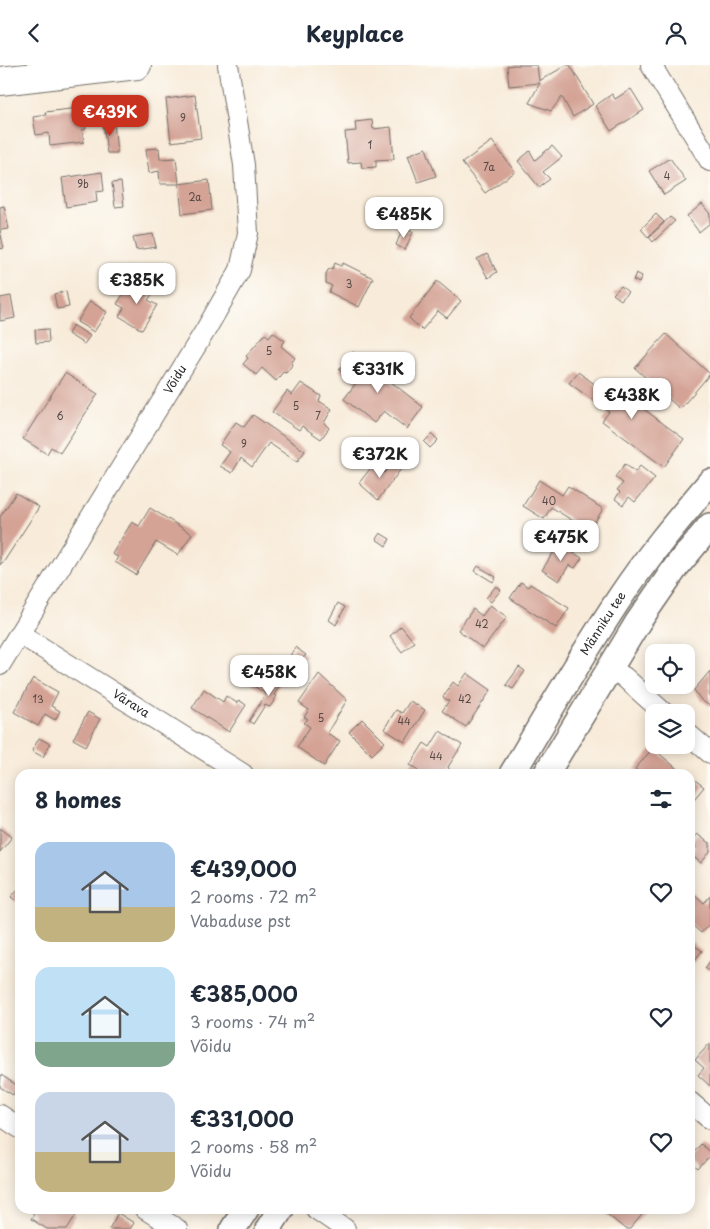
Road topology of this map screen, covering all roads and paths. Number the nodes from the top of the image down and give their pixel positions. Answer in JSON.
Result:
{"nodes":[{"id":1,"x":137,"y":65,"type":"edge"},
{"id":2,"x":228,"y":65,"type":"edge"},
{"id":3,"x":651,"y":65,"type":"edge"},
{"id":4,"x":0,"y":81,"type":"edge"},
{"id":5,"x":710,"y":161,"type":"edge"},
{"id":6,"x":710,"y":482,"type":"edge"},
{"id":7,"x":710,"y":526,"type":"edge"},
{"id":8,"x":20,"y":634,"type":"junction"},
{"id":9,"x":3,"y":656,"type":"edge"},
{"id":10,"x":609,"y":668,"type":"junction"},
{"id":11,"x":654,"y":704,"type":"edge"},
{"id":12,"x":695,"y":740,"type":"edge"},
{"id":13,"x":710,"y":753,"type":"edge"},
{"id":14,"x":235,"y":769,"type":"edge"},
{"id":15,"x":515,"y":769,"type":"edge"},
{"id":16,"x":549,"y":769,"type":"edge"},
{"id":17,"x":695,"y":1106,"type":"edge"},
{"id":18,"x":0,"y":1115,"type":"edge"},
{"id":19,"x":710,"y":1119,"type":"edge"},
{"id":20,"x":15,"y":1125,"type":"edge"},
{"id":21,"x":153,"y":1214,"type":"edge"},
{"id":22,"x":243,"y":1214,"type":"edge"},
{"id":23,"x":278,"y":1214,"type":"edge"},
{"id":24,"x":323,"y":1214,"type":"edge"},
{"id":25,"x":177,"y":1229,"type":"edge"},
{"id":26,"x":233,"y":1229,"type":"edge"},
{"id":27,"x":268,"y":1229,"type":"edge"},
{"id":28,"x":345,"y":1229,"type":"edge"}],
"edges":[{"from":1,"to":4,"type":"highway"},
{"from":2,"to":8,"type":"street","name":"Võidu"},
{"from":3,"to":5,"type":"street"},
{"from":6,"to":15,"type":"street","name":"Männiku tee"},
{"from":7,"to":10,"type":"street"},
{"from":8,"to":9,"type":"street","name":"Võidu"},
{"from":8,"to":14,"type":"street","name":"Värava"},
{"from":10,"to":11,"type":"street"},
{"from":10,"to":16,"type":"street"},
{"from":12,"to":13,"type":"street"},
{"from":17,"to":19,"type":"street"},
{"from":18,"to":20,"type":"street"},
{"from":21,"to":25,"type":"street"},
{"from":22,"to":26,"type":"street"},
{"from":23,"to":27,"type":"street"},
{"from":24,"to":28,"type":"street"}]}
